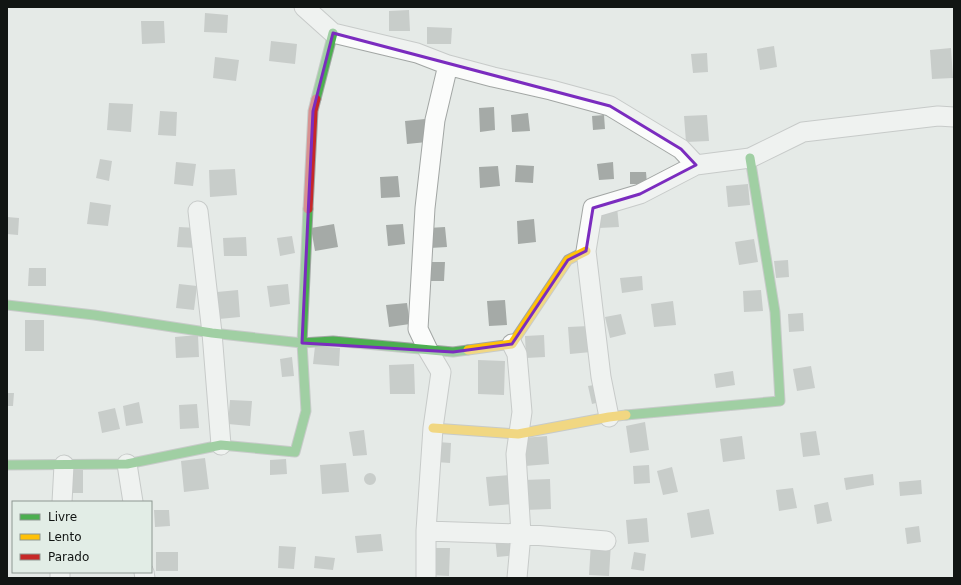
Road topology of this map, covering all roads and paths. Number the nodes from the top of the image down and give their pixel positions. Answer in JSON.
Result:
{"nodes":[{"id":1,"x":304,"y":7,"type":"edge"},
{"id":2,"x":333,"y":33,"type":"junction"},
{"id":3,"x":448,"y":65,"type":"junction"},
{"id":4,"x":954,"y":117,"type":"edge"},
{"id":5,"x":750,"y":158,"type":"junction"},
{"id":6,"x":696,"y":165,"type":"junction"},
{"id":7,"x":198,"y":211,"type":"dead end"},
{"id":8,"x":586,"y":251,"type":"junction"},
{"id":9,"x":7,"y":305,"type":"edge"},
{"id":10,"x":212,"y":333,"type":"junction"},
{"id":11,"x":302,"y":343,"type":"junction"},
{"id":12,"x":512,"y":344,"type":"junction"},
{"id":13,"x":428,"y":350,"type":"junction"},
{"id":14,"x":609,"y":417,"type":"junction"},
{"id":15,"x":433,"y":428,"type":"junction"},
{"id":16,"x":518,"y":434,"type":"junction"},
{"id":17,"x":221,"y":445,"type":"junction"},
{"id":18,"x":64,"y":464,"type":"junction"},
{"id":19,"x":127,"y":464,"type":"junction"},
{"id":20,"x":7,"y":465,"type":"edge"},
{"id":21,"x":62,"y":501,"type":"edge"},
{"id":22,"x":133,"y":501,"type":"edge"},
{"id":23,"x":426,"y":531,"type":"junction"},
{"id":24,"x":521,"y":534,"type":"junction"},
{"id":25,"x":606,"y":541,"type":"dead end"},
{"id":26,"x":426,"y":578,"type":"edge"},
{"id":27,"x":517,"y":578,"type":"edge"}],
"edges":[{"from":1,"to":2,"type":"street"},
{"from":2,"to":3,"type":"street"},
{"from":2,"to":11,"type":"street"},
{"from":3,"to":6,"type":"street"},
{"from":3,"to":13,"type":"street"},
{"from":4,"to":5,"type":"street"},
{"from":5,"to":6,"type":"street"},
{"from":5,"to":14,"type":"street"},
{"from":6,"to":8,"type":"street"},
{"from":7,"to":10,"type":"street"},
{"from":8,"to":12,"type":"street"},
{"from":8,"to":14,"type":"street"},
{"from":9,"to":10,"type":"street"},
{"from":10,"to":11,"type":"street"},
{"from":10,"to":17,"type":"street"},
{"from":11,"to":13,"type":"street"},
{"from":11,"to":17,"type":"street"},
{"from":12,"to":13,"type":"street"},
{"from":12,"to":16,"type":"street"},
{"from":13,"to":15,"type":"street"},
{"from":14,"to":16,"type":"street"},
{"from":15,"to":16,"type":"street"},
{"from":15,"to":23,"type":"street"},
{"from":16,"to":24,"type":"street"},
{"from":17,"to":19,"type":"street"},
{"from":18,"to":19,"type":"street"},
{"from":18,"to":20,"type":"street"},
{"from":18,"to":21,"type":"street"},
{"from":19,"to":22,"type":"street"},
{"from":23,"to":24,"type":"street"},
{"from":23,"to":26,"type":"street"},
{"from":24,"to":25,"type":"street"},
{"from":24,"to":27,"type":"street"}]}
